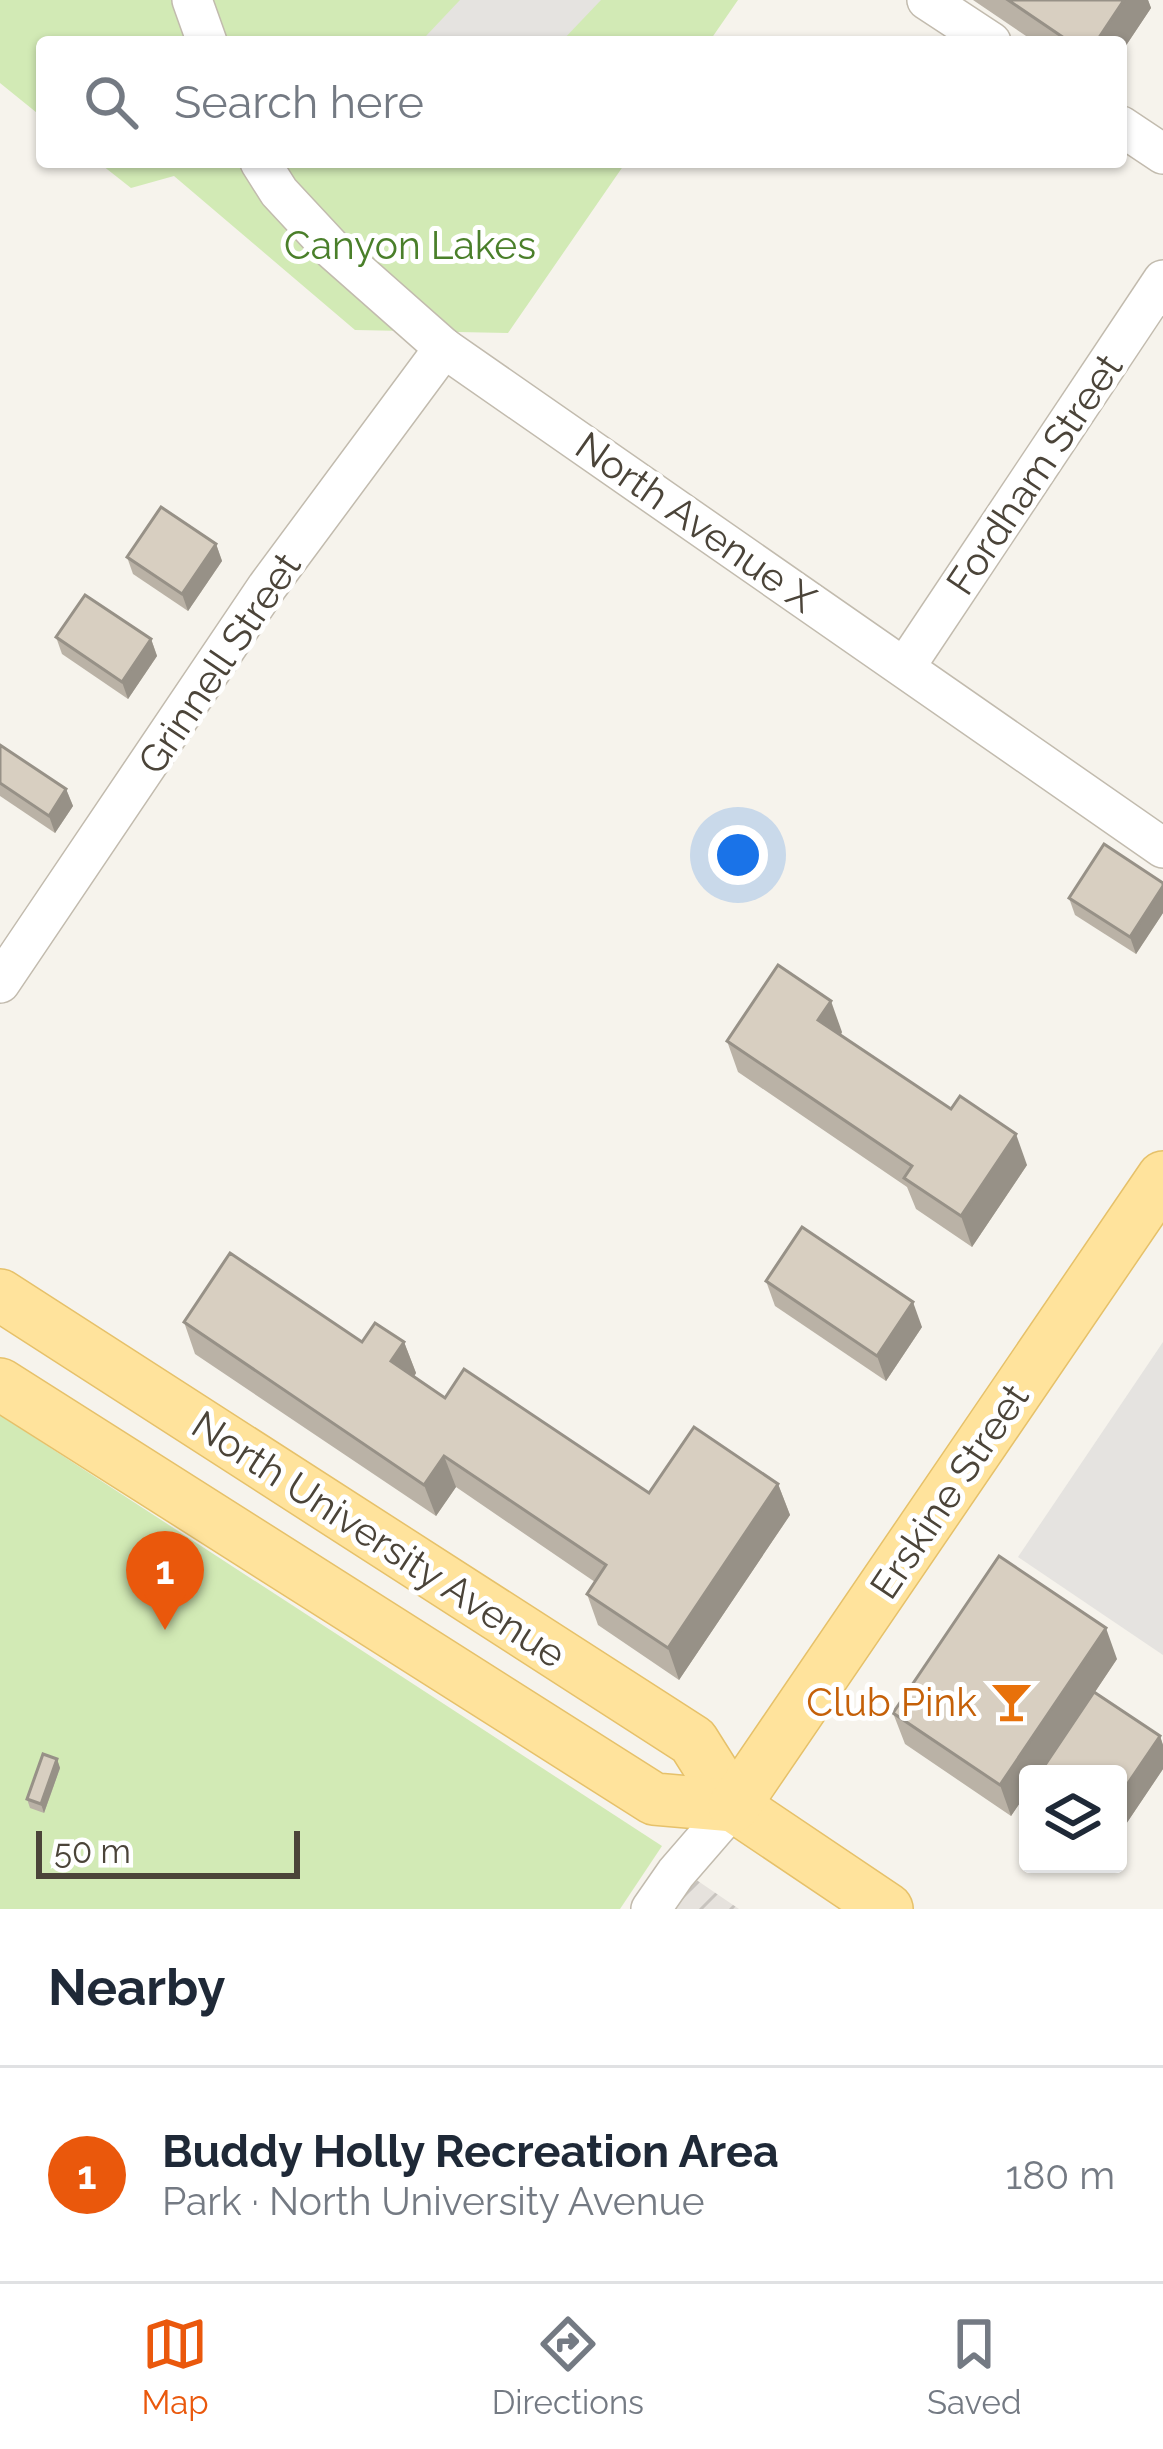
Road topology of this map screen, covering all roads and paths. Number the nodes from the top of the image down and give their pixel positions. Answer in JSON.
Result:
{"nodes":[{"id":1,"x":192,"y":0,"type":"edge"},
{"id":2,"x":927,"y":0,"type":"edge"},
{"id":3,"x":205,"y":36,"type":"edge"},
{"id":4,"x":983,"y":36,"type":"edge"},
{"id":5,"x":1127,"y":130,"type":"edge"},
{"id":6,"x":1163,"y":154,"type":"edge"},
{"id":7,"x":264,"y":168,"type":"edge"},
{"id":8,"x":1163,"y":280,"type":"edge"},
{"id":9,"x":444,"y":348,"type":"junction"},
{"id":10,"x":905,"y":667,"type":"junction"},
{"id":11,"x":1163,"y":848,"type":"edge"},
{"id":12,"x":0,"y":983,"type":"edge"},
{"id":13,"x":1163,"y":1177,"type":"edge"},
{"id":14,"x":0,"y":1295,"type":"edge"},
{"id":15,"x":0,"y":1384,"type":"edge"},
{"id":16,"x":734,"y":1806,"type":"junction"},
{"id":17,"x":651,"y":1909,"type":"edge"},
{"id":18,"x":887,"y":1909,"type":"edge"}],
"edges":[{"from":1,"to":3,"type":"street"},
{"from":2,"to":4,"type":"street"},
{"from":5,"to":6,"type":"street"},
{"from":7,"to":9,"type":"street","name":"North Avenue X"},
{"from":8,"to":10,"type":"street","name":"Fordham Street"},
{"from":9,"to":10,"type":"street","name":"North Avenue X"},
{"from":9,"to":12,"type":"street","name":"Grinnell Street"},
{"from":10,"to":11,"type":"street","name":"North Avenue X"},
{"from":13,"to":16,"type":"main road","name":"Erskine Street"},
{"from":14,"to":16,"type":"main road","name":"North University Avenue"},
{"from":15,"to":16,"type":"main road","name":"North University Avenue"},
{"from":16,"to":17,"type":"street"},
{"from":16,"to":18,"type":"main road","name":"North University Avenue"}]}
